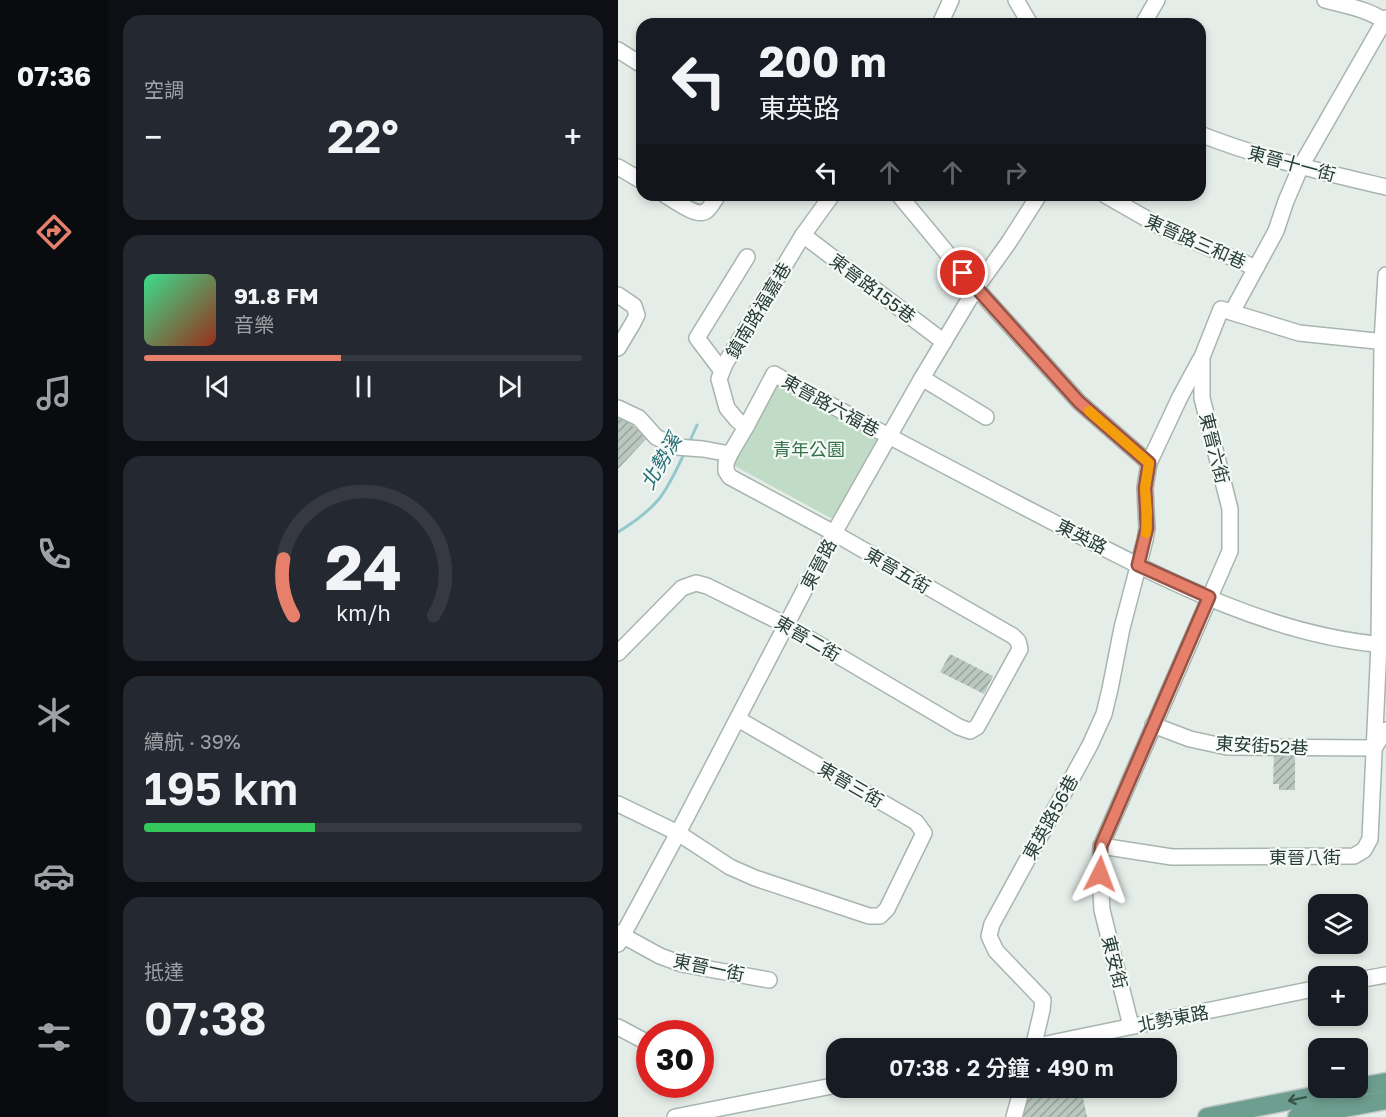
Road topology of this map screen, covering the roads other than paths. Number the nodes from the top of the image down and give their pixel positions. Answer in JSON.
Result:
{"nodes":[{"id":1,"x":951,"y":0,"type":"edge"},
{"id":2,"x":1016,"y":0,"type":"edge"},
{"id":3,"x":1157,"y":0,"type":"edge"},
{"id":4,"x":1325,"y":0,"type":"edge"},
{"id":5,"x":943,"y":18,"type":"edge"},
{"id":6,"x":1026,"y":18,"type":"edge"},
{"id":7,"x":1146,"y":18,"type":"edge"},
{"id":8,"x":1386,"y":21,"type":"edge"},
{"id":9,"x":618,"y":50,"type":"edge"},
{"id":10,"x":636,"y":61,"type":"edge"},
{"id":11,"x":1206,"y":136,"type":"edge"},
{"id":12,"x":1301,"y":166,"type":"junction"},
{"id":13,"x":618,"y":167,"type":"edge"},
{"id":14,"x":636,"y":178,"type":"edge"},
{"id":15,"x":1386,"y":187,"type":"edge"},
{"id":16,"x":675,"y":201,"type":"edge"},
{"id":17,"x":714,"y":201,"type":"edge"},
{"id":18,"x":828,"y":201,"type":"edge"},
{"id":19,"x":904,"y":201,"type":"edge"},
{"id":20,"x":1035,"y":201,"type":"edge"},
{"id":21,"x":1116,"y":201,"type":"edge"},
{"id":22,"x":803,"y":235,"type":"junction"},
{"id":23,"x":747,"y":257,"type":"dead end"},
{"id":24,"x":1256,"y":268,"type":"junction"},
{"id":25,"x":1386,"y":275,"type":"edge"},
{"id":26,"x":976,"y":288,"type":"junction"},
{"id":27,"x":618,"y":295,"type":"edge"},
{"id":28,"x":1232,"y":312,"type":"junction"},
{"id":29,"x":944,"y":342,"type":"junction"},
{"id":30,"x":1384,"y":342,"type":"edge"},
{"id":31,"x":618,"y":348,"type":"edge"},
{"id":32,"x":1202,"y":357,"type":"junction"},
{"id":33,"x":722,"y":371,"type":"junction"},
{"id":34,"x":922,"y":378,"type":"junction"},
{"id":35,"x":618,"y":408,"type":"edge"},
{"id":36,"x":986,"y":417,"type":"dead end"},
{"id":37,"x":746,"y":427,"type":"junction"},
{"id":38,"x":889,"y":437,"type":"junction"},
{"id":39,"x":730,"y":454,"type":"junction"},
{"id":40,"x":1149,"y":463,"type":"junction"},
{"id":41,"x":834,"y":533,"type":"junction"},
{"id":42,"x":1138,"y":565,"type":"junction"},
{"id":43,"x":1209,"y":597,"type":"junction"},
{"id":44,"x":786,"y":625,"type":"junction"},
{"id":45,"x":1382,"y":645,"type":"edge"},
{"id":46,"x":618,"y":653,"type":"edge"},
{"id":47,"x":995,"y":696,"type":"joint"},
{"id":48,"x":738,"y":718,"type":"junction"},
{"id":49,"x":1153,"y":725,"type":"junction"},
{"id":50,"x":1386,"y":730,"type":"edge"},
{"id":51,"x":1374,"y":748,"type":"junction"},
{"id":52,"x":618,"y":804,"type":"edge"},
{"id":53,"x":678,"y":833,"type":"junction"},
{"id":54,"x":1101,"y":846,"type":"junction"},
{"id":55,"x":619,"y":938,"type":"edge"},
{"id":56,"x":1386,"y":975,"type":"edge"},
{"id":57,"x":1368,"y":978,"type":"edge"},
{"id":58,"x":769,"y":980,"type":"dead end"},
{"id":59,"x":1308,"y":990,"type":"edge"},
{"id":60,"x":1131,"y":1026,"type":"junction"},
{"id":61,"x":618,"y":1027,"type":"edge"},
{"id":62,"x":636,"y":1037,"type":"edge"},
{"id":63,"x":1034,"y":1038,"type":"edge"},
{"id":64,"x":1076,"y":1038,"type":"edge"},
{"id":65,"x":1386,"y":1082,"type":"edge"},
{"id":66,"x":1368,"y":1085,"type":"edge"},
{"id":67,"x":826,"y":1087,"type":"edge"},
{"id":68,"x":1308,"y":1097,"type":"edge"},
{"id":69,"x":1019,"y":1098,"type":"edge"},
{"id":70,"x":1386,"y":1100,"type":"edge"},
{"id":71,"x":1214,"y":1116,"type":"edge"},
{"id":72,"x":675,"y":1117,"type":"edge"},
{"id":73,"x":1014,"y":1117,"type":"edge"},
{"id":74,"x":1297,"y":1117,"type":"edge"}],
"edges":[{"from":1,"to":5,"type":"street"},
{"from":2,"to":6,"type":"street"},
{"from":3,"to":7,"type":"street"},
{"from":4,"to":8,"type":"street"},
{"from":8,"to":12,"type":"street"},
{"from":9,"to":10,"type":"street"},
{"from":11,"to":12,"type":"street","name":"東晉十一街"},
{"from":12,"to":15,"type":"street","name":"東晉十一街"},
{"from":12,"to":24,"type":"street"},
{"from":13,"to":14,"type":"street"},
{"from":16,"to":17,"type":"street"},
{"from":18,"to":22,"type":"street","name":"鎮南路福嘉巷"},
{"from":19,"to":26,"type":"street"},
{"from":20,"to":26,"type":"street","name":"東晉路"},
{"from":21,"to":24,"type":"street","name":"東晉路三和巷"},
{"from":22,"to":29,"type":"street","name":"東晉路155巷"},
{"from":22,"to":33,"type":"street","name":"鎮南路福嘉巷"},
{"from":23,"to":33,"type":"street"},
{"from":24,"to":28,"type":"street"},
{"from":25,"to":30,"type":"street","name":"東晉八街"},
{"from":26,"to":29,"type":"street","name":"東晉路"},
{"from":26,"to":40,"type":"street"},
{"from":27,"to":31,"type":"street"},
{"from":28,"to":30,"type":"street"},
{"from":28,"to":32,"type":"street","name":"東晉六街"},
{"from":29,"to":34,"type":"street","name":"東晉路"},
{"from":30,"to":45,"type":"street","name":"東晉八街"},
{"from":32,"to":40,"type":"street"},
{"from":32,"to":43,"type":"street","name":"東晉六街"},
{"from":33,"to":37,"type":"street","name":"鎮南路福嘉巷"},
{"from":34,"to":36,"type":"street"},
{"from":34,"to":38,"type":"street","name":"東晉路"},
{"from":35,"to":39,"type":"street"},
{"from":37,"to":38,"type":"street","name":"東晉路六福巷"},
{"from":37,"to":39,"type":"street"},
{"from":38,"to":41,"type":"street","name":"東晉路"},
{"from":38,"to":42,"type":"street","name":"東英路"},
{"from":39,"to":41,"type":"street","name":"東晉五街"},
{"from":40,"to":42,"type":"street"},
{"from":41,"to":44,"type":"street","name":"東晉路"},
{"from":41,"to":47,"type":"street","name":"東晉五街"},
{"from":42,"to":43,"type":"street","name":"東英路"},
{"from":42,"to":63,"type":"street","name":"東英路56巷"},
{"from":43,"to":45,"type":"street","name":"東英路"},
{"from":43,"to":49,"type":"street","name":"東安街"},
{"from":44,"to":46,"type":"street","name":"東晉二街"},
{"from":44,"to":47,"type":"street","name":"東晉二街"},
{"from":44,"to":48,"type":"street","name":"東晉路"},
{"from":45,"to":51,"type":"street","name":"東晉八街"},
{"from":48,"to":53,"type":"street","name":"東晉路"},
{"from":48,"to":53,"type":"street","name":"東晉三街"},
{"from":49,"to":51,"type":"street","name":"東安街52巷"},
{"from":49,"to":54,"type":"street","name":"東安街"},
{"from":50,"to":51,"type":"street"},
{"from":51,"to":54,"type":"street","name":"東晉八街"},
{"from":52,"to":53,"type":"street"},
{"from":53,"to":55,"type":"street","name":"東晉路"},
{"from":54,"to":60,"type":"street","name":"東安街"},
{"from":55,"to":58,"type":"street","name":"東晉一街"},
{"from":56,"to":57,"type":"street"},
{"from":59,"to":60,"type":"street","name":"北勢東路"},
{"from":60,"to":64,"type":"street","name":"北勢東路"},
{"from":61,"to":62,"type":"street"},
{"from":65,"to":66,"type":"main road"},
{"from":67,"to":72,"type":"street"},
{"from":68,"to":71,"type":"main road","one_way":true},
{"from":69,"to":73,"type":"street"},
{"from":70,"to":74,"type":"main road"}]}
